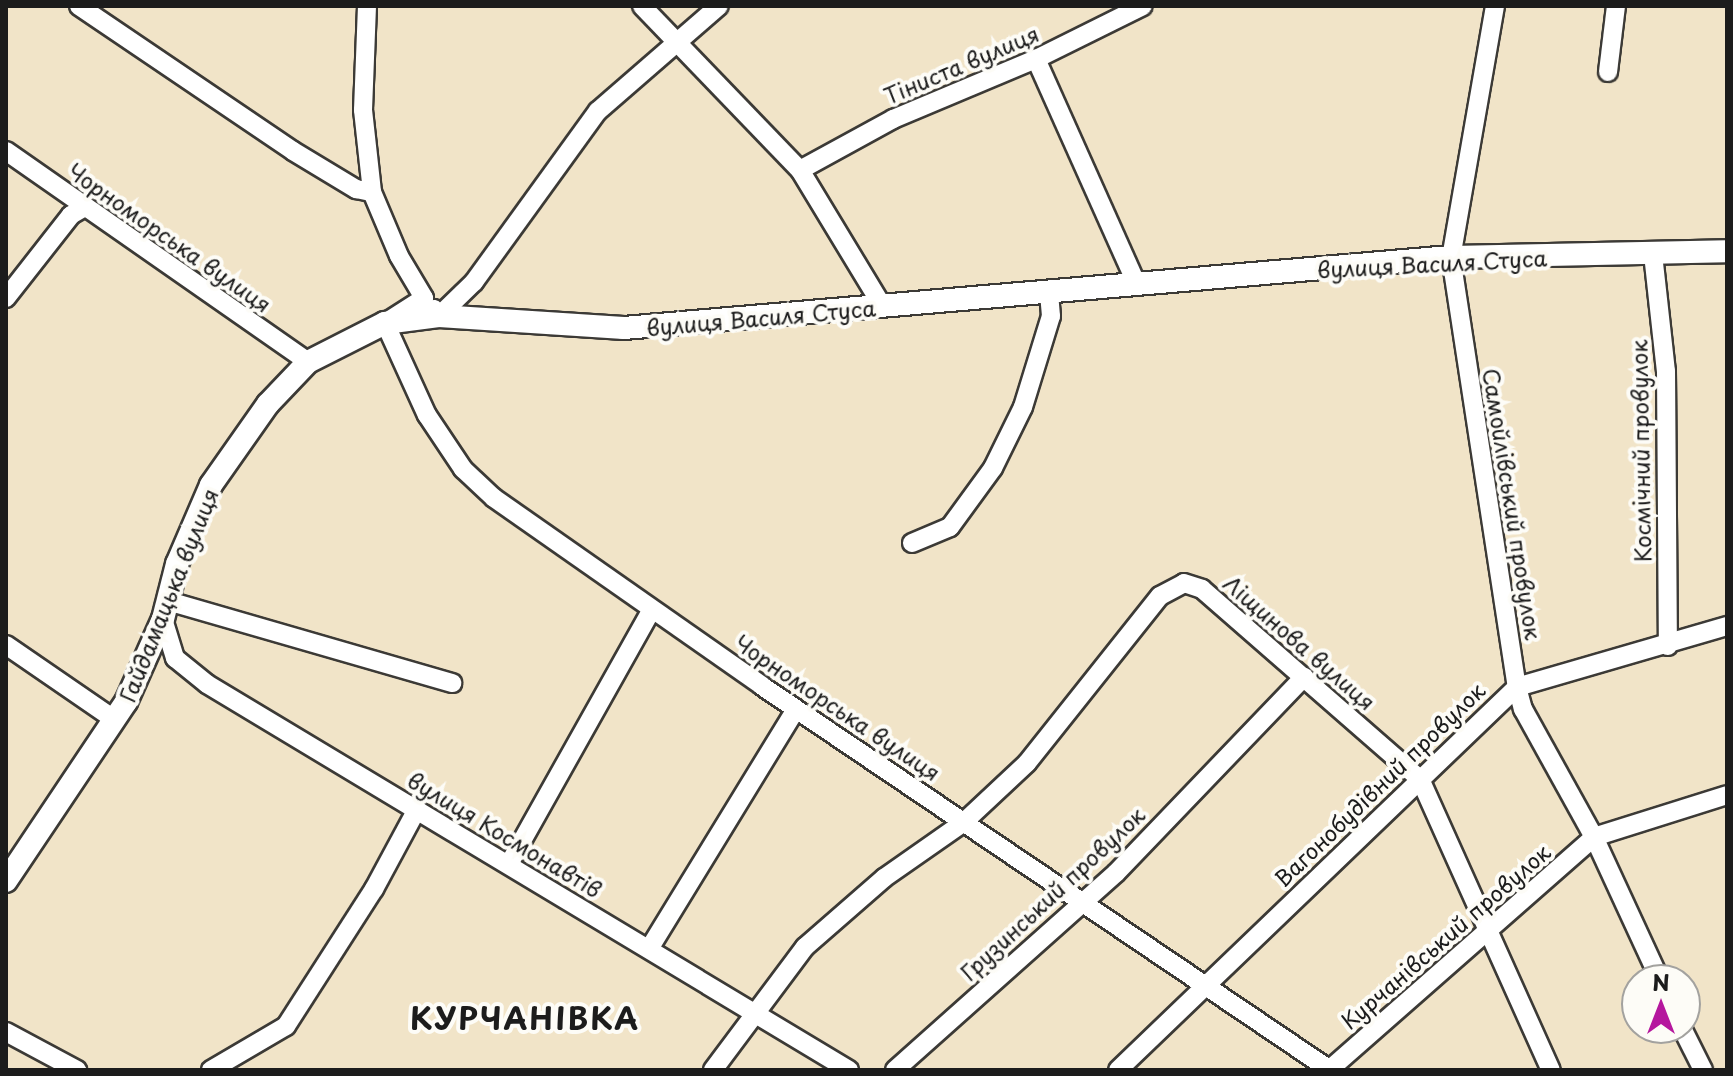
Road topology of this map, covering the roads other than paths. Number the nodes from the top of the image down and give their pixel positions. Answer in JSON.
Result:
{"nodes":[{"id":1,"x":79,"y":6,"type":"edge"},
{"id":2,"x":367,"y":6,"type":"edge"},
{"id":3,"x":642,"y":6,"type":"edge"},
{"id":4,"x":719,"y":6,"type":"edge"},
{"id":5,"x":1143,"y":6,"type":"edge"},
{"id":6,"x":1495,"y":6,"type":"edge"},
{"id":7,"x":1616,"y":6,"type":"edge"},
{"id":8,"x":677,"y":39,"type":"junction"},
{"id":9,"x":1036,"y":59,"type":"junction"},
{"id":10,"x":1608,"y":72,"type":"dead end"},
{"id":11,"x":6,"y":151,"type":"edge"},
{"id":12,"x":800,"y":170,"type":"junction"},
{"id":13,"x":372,"y":192,"type":"junction"},
{"id":14,"x":83,"y":208,"type":"junction"},
{"id":15,"x":1727,"y":251,"type":"edge"},
{"id":16,"x":1653,"y":254,"type":"junction"},
{"id":17,"x":1451,"y":257,"type":"junction"},
{"id":18,"x":1137,"y":285,"type":"junction"},
{"id":19,"x":1049,"y":294,"type":"junction"},
{"id":20,"x":6,"y":298,"type":"edge"},
{"id":21,"x":424,"y":298,"type":"junction"},
{"id":22,"x":883,"y":307,"type":"junction"},
{"id":23,"x":439,"y":316,"type":"junction"},
{"id":24,"x":385,"y":323,"type":"junction"},
{"id":25,"x":308,"y":362,"type":"junction"},
{"id":26,"x":912,"y":543,"type":"dead end"},
{"id":27,"x":652,"y":609,"type":"junction"},
{"id":28,"x":165,"y":610,"type":"junction"},
{"id":29,"x":1727,"y":626,"type":"edge"},
{"id":30,"x":6,"y":645,"type":"edge"},
{"id":31,"x":1668,"y":646,"type":"junction"},
{"id":32,"x":1304,"y":677,"type":"junction"},
{"id":33,"x":452,"y":683,"type":"dead end"},
{"id":34,"x":1517,"y":687,"type":"junction"},
{"id":35,"x":796,"y":709,"type":"junction"},
{"id":36,"x":115,"y":720,"type":"junction"},
{"id":37,"x":1420,"y":779,"type":"junction"},
{"id":38,"x":1727,"y":795,"type":"edge"},
{"id":39,"x":417,"y":809,"type":"junction"},
{"id":40,"x":964,"y":822,"type":"junction"},
{"id":41,"x":1594,"y":837,"type":"junction"},
{"id":42,"x":509,"y":864,"type":"junction"},
{"id":43,"x":6,"y":881,"type":"edge"},
{"id":44,"x":1080,"y":901,"type":"junction"},
{"id":45,"x":1491,"y":929,"type":"junction"},
{"id":46,"x":649,"y":949,"type":"junction"},
{"id":47,"x":1653,"y":964,"type":"edge"},
{"id":48,"x":1201,"y":987,"type":"junction"},
{"id":49,"x":753,"y":1012,"type":"junction"},
{"id":50,"x":6,"y":1032,"type":"edge"},
{"id":51,"x":1690,"y":1044,"type":"edge"},
{"id":52,"x":77,"y":1070,"type":"edge"},
{"id":53,"x":211,"y":1070,"type":"edge"},
{"id":54,"x":713,"y":1070,"type":"edge"},
{"id":55,"x":849,"y":1070,"type":"edge"},
{"id":56,"x":895,"y":1070,"type":"edge"},
{"id":57,"x":1118,"y":1070,"type":"edge"},
{"id":58,"x":1329,"y":1070,"type":"edge"},
{"id":59,"x":1551,"y":1070,"type":"edge"},
{"id":60,"x":1703,"y":1070,"type":"edge"}],
"edges":[{"from":1,"to":13,"type":"street"},
{"from":2,"to":13,"type":"street"},
{"from":3,"to":8,"type":"street"},
{"from":4,"to":8,"type":"street"},
{"from":5,"to":9,"type":"street","name":"Тіниста вулиця"},
{"from":6,"to":17,"type":"street","name":"Самойлівський провулок"},
{"from":7,"to":10,"type":"street"},
{"from":8,"to":12,"type":"street"},
{"from":8,"to":23,"type":"street"},
{"from":9,"to":12,"type":"street","name":"Тіниста вулиця"},
{"from":9,"to":18,"type":"street"},
{"from":11,"to":14,"type":"street","name":"Чорноморська вулиця"},
{"from":12,"to":22,"type":"street"},
{"from":13,"to":21,"type":"street"},
{"from":14,"to":20,"type":"street"},
{"from":14,"to":25,"type":"street","name":"Чорноморська вулиця"},
{"from":15,"to":16,"type":"main road","name":"вулиця Василя Стуса"},
{"from":16,"to":17,"type":"main road","name":"вулиця Василя Стуса"},
{"from":16,"to":31,"type":"street","name":"Космічний провулок"},
{"from":17,"to":18,"type":"main road","name":"вулиця Василя Стуса"},
{"from":17,"to":34,"type":"street","name":"Самойлівський провулок"},
{"from":18,"to":19,"type":"main road","name":"вулиця Василя Стуса"},
{"from":19,"to":22,"type":"main road","name":"вулиця Василя Стуса"},
{"from":19,"to":26,"type":"street"},
{"from":21,"to":23,"type":"street"},
{"from":21,"to":24,"type":"street","name":"Гайдамацька вулиця"},
{"from":22,"to":23,"type":"main road","name":"вулиця Василя Стуса"},
{"from":23,"to":24,"type":"main road","name":"вулиця Василя Стуса"},
{"from":24,"to":25,"type":"main road","name":"Гайдамацька вулиця"},
{"from":24,"to":27,"type":"street","name":"Чорноморська вулиця"},
{"from":25,"to":28,"type":"main road","name":"Гайдамацька вулиця"},
{"from":27,"to":35,"type":"street","name":"Чорноморська вулиця"},
{"from":27,"to":42,"type":"street"},
{"from":28,"to":33,"type":"street"},
{"from":28,"to":36,"type":"main road","name":"Гайдамацька вулиця"},
{"from":28,"to":39,"type":"street","name":"вулиця Космонавтів"},
{"from":29,"to":31,"type":"street","name":"Вагонобудівний провулок"},
{"from":30,"to":36,"type":"street"},
{"from":31,"to":34,"type":"street","name":"Вагонобудівний провулок"},
{"from":32,"to":37,"type":"street","name":"Ліщинова вулиця"},
{"from":32,"to":40,"type":"street","name":"Ліщинова вулиця"},
{"from":32,"to":44,"type":"street","name":"Грузинський провулок"},
{"from":34,"to":37,"type":"street","name":"Вагонобудівний провулок"},
{"from":34,"to":41,"type":"street","name":"Самойлівський провулок"},
{"from":35,"to":40,"type":"street","name":"Чорноморська вулиця"},
{"from":35,"to":46,"type":"street"},
{"from":36,"to":43,"type":"main road","name":"Гайдамацька вулиця"},
{"from":37,"to":45,"type":"street","name":"Ліщинова вулиця"},
{"from":37,"to":48,"type":"street","name":"Вагонобудівний провулок"},
{"from":38,"to":41,"type":"street"},
{"from":39,"to":42,"type":"street","name":"вулиця Космонавтів"},
{"from":39,"to":53,"type":"street"},
{"from":40,"to":44,"type":"street","name":"Чорноморська вулиця"},
{"from":40,"to":49,"type":"street","name":"Ліщинова вулиця"},
{"from":41,"to":45,"type":"street","name":"Курчанівський провулок"},
{"from":41,"to":47,"type":"street","name":"Самойлівський провулок"},
{"from":42,"to":46,"type":"street","name":"вулиця Космонавтів"},
{"from":44,"to":48,"type":"street","name":"Чорноморська вулиця"},
{"from":44,"to":56,"type":"street","name":"Грузинський провулок"},
{"from":45,"to":58,"type":"street","name":"Курчанівський провулок"},
{"from":45,"to":59,"type":"street","name":"Ліщинова вулиця"},
{"from":46,"to":49,"type":"street","name":"вулиця Космонавтів"},
{"from":48,"to":57,"type":"street","name":"Вагонобудівний провулок"},
{"from":48,"to":58,"type":"street","name":"Чорноморська вулиця"},
{"from":49,"to":54,"type":"street","name":"Ліщинова вулиця"},
{"from":49,"to":55,"type":"street","name":"вулиця Космонавтів"},
{"from":50,"to":52,"type":"street"},
{"from":51,"to":60,"type":"street"}]}
